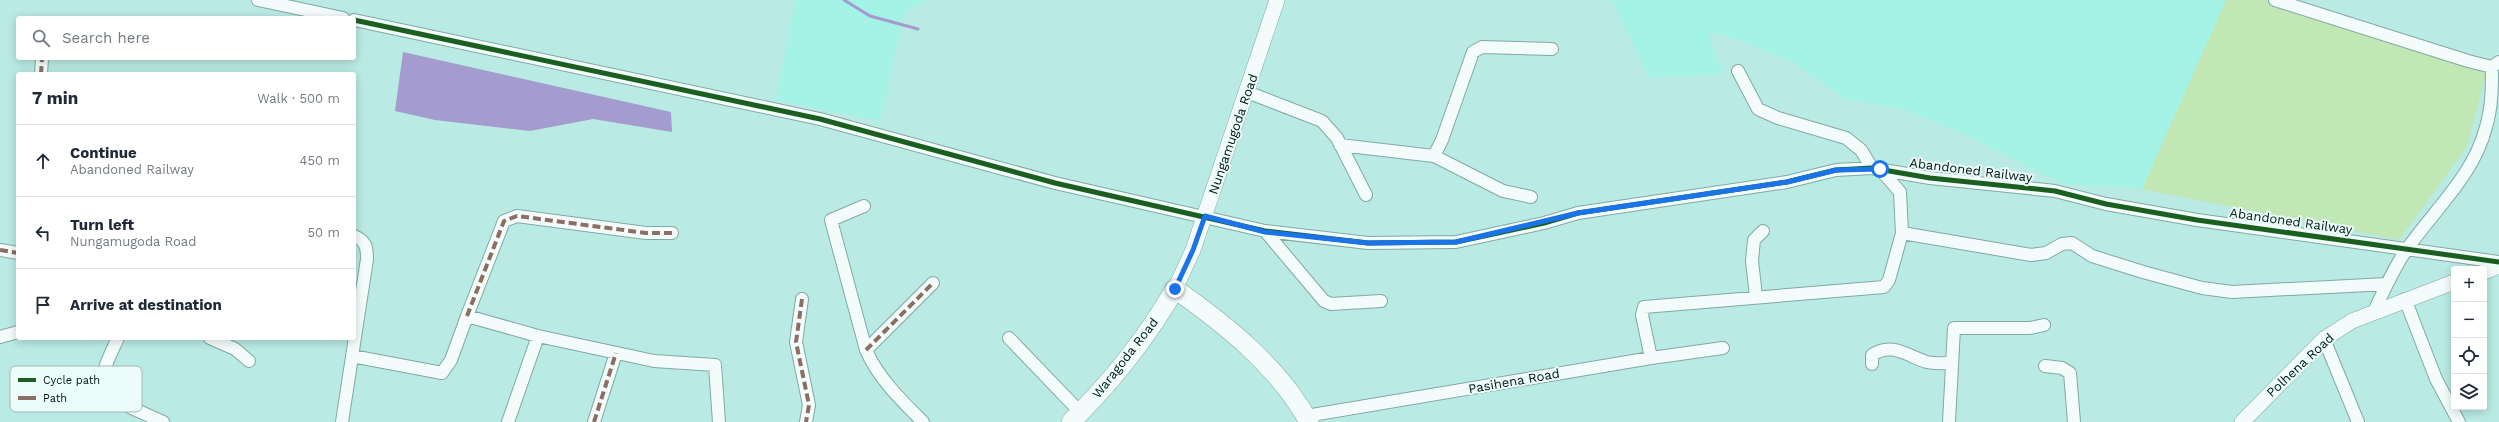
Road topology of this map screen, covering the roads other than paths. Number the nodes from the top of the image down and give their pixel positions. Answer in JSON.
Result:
{"nodes":[{"id":1,"x":258,"y":0,"type":"edge"},
{"id":2,"x":1277,"y":0,"type":"edge"},
{"id":3,"x":2275,"y":0,"type":"edge"},
{"id":4,"x":334,"y":16,"type":"edge"},
{"id":5,"x":356,"y":20,"type":"edge"},
{"id":6,"x":1552,"y":49,"type":"dead end"},
{"id":7,"x":42,"y":60,"type":"edge"},
{"id":8,"x":2496,"y":64,"type":"edge"},
{"id":9,"x":1738,"y":71,"type":"dead end"},
{"id":10,"x":41,"y":72,"type":"edge"},
{"id":11,"x":1247,"y":92,"type":"junction"},
{"id":12,"x":1340,"y":145,"type":"junction"},
{"id":13,"x":1434,"y":156,"type":"junction"},
{"id":14,"x":1876,"y":168,"type":"junction"},
{"id":15,"x":1366,"y":195,"type":"dead end"},
{"id":16,"x":1531,"y":197,"type":"dead end"},
{"id":17,"x":864,"y":206,"type":"dead end"},
{"id":18,"x":1205,"y":216,"type":"junction"},
{"id":19,"x":1763,"y":231,"type":"dead end"},
{"id":20,"x":1265,"y":232,"type":"junction"},
{"id":21,"x":672,"y":233,"type":"dead end"},
{"id":22,"x":1902,"y":233,"type":"junction"},
{"id":23,"x":356,"y":237,"type":"edge"},
{"id":24,"x":0,"y":250,"type":"edge"},
{"id":25,"x":2407,"y":250,"type":"junction"},
{"id":26,"x":16,"y":252,"type":"edge"},
{"id":27,"x":2499,"y":262,"type":"edge"},
{"id":28,"x":2499,"y":266,"type":"edge"},
{"id":29,"x":2487,"y":271,"type":"edge"},
{"id":30,"x":932,"y":283,"type":"dead end"},
{"id":31,"x":2451,"y":283,"type":"edge"},
{"id":32,"x":2387,"y":284,"type":"junction"},
{"id":33,"x":1175,"y":289,"type":"junction"},
{"id":34,"x":1756,"y":296,"type":"junction"},
{"id":35,"x":802,"y":299,"type":"dead end"},
{"id":36,"x":2405,"y":299,"type":"junction"},
{"id":37,"x":1381,"y":301,"type":"dead end"},
{"id":38,"x":2374,"y":314,"type":"junction"},
{"id":39,"x":467,"y":316,"type":"junction"},
{"id":40,"x":2044,"y":325,"type":"dead end"},
{"id":41,"x":356,"y":330,"type":"edge"},
{"id":42,"x":16,"y":333,"type":"edge"},
{"id":43,"x":538,"y":336,"type":"junction"},
{"id":44,"x":0,"y":337,"type":"edge"},
{"id":45,"x":1009,"y":338,"type":"dead end"},
{"id":46,"x":2324,"y":339,"type":"junction"},
{"id":47,"x":117,"y":340,"type":"edge"},
{"id":48,"x":215,"y":340,"type":"edge"},
{"id":49,"x":354,"y":340,"type":"edge"},
{"id":50,"x":1723,"y":348,"type":"dead end"},
{"id":51,"x":866,"y":350,"type":"junction"},
{"id":52,"x":616,"y":353,"type":"junction"},
{"id":53,"x":352,"y":356,"type":"junction"},
{"id":54,"x":1651,"y":358,"type":"junction"},
{"id":55,"x":249,"y":361,"type":"dead end"},
{"id":56,"x":1952,"y":363,"type":"junction"},
{"id":57,"x":1872,"y":364,"type":"dead end"},
{"id":58,"x":107,"y":366,"type":"edge"},
{"id":59,"x":2045,"y":366,"type":"dead end"},
{"id":60,"x":141,"y":412,"type":"edge"},
{"id":61,"x":1076,"y":417,"type":"edge"},
{"id":62,"x":1307,"y":419,"type":"edge"},
{"id":63,"x":163,"y":422,"type":"edge"},
{"id":64,"x":342,"y":422,"type":"edge"},
{"id":65,"x":508,"y":422,"type":"edge"},
{"id":66,"x":594,"y":422,"type":"edge"},
{"id":67,"x":719,"y":422,"type":"edge"},
{"id":68,"x":806,"y":422,"type":"edge"},
{"id":69,"x":923,"y":422,"type":"edge"},
{"id":70,"x":1949,"y":422,"type":"edge"},
{"id":71,"x":2074,"y":422,"type":"edge"},
{"id":72,"x":2242,"y":422,"type":"edge"},
{"id":73,"x":2358,"y":422,"type":"edge"},
{"id":74,"x":2459,"y":422,"type":"edge"}],
"edges":[{"from":1,"to":4,"type":"street"},
{"from":2,"to":11,"type":"street","name":"Nungamugoda Road"},
{"from":3,"to":8,"type":"street"},
{"from":5,"to":18,"type":"street","name":"Abandoned Railway"},
{"from":6,"to":13,"type":"street"},
{"from":7,"to":10,"type":"street"},
{"from":8,"to":25,"type":"street"},
{"from":9,"to":14,"type":"street"},
{"from":11,"to":12,"type":"street"},
{"from":11,"to":18,"type":"street","name":"Nungamugoda Road"},
{"from":12,"to":13,"type":"street"},
{"from":12,"to":15,"type":"street"},
{"from":13,"to":16,"type":"street"},
{"from":14,"to":20,"type":"street","name":"Abandoned Railway"},
{"from":14,"to":22,"type":"street"},
{"from":14,"to":25,"type":"street","name":"Abandoned Railway"},
{"from":17,"to":51,"type":"street"},
{"from":18,"to":20,"type":"street","name":"Abandoned Railway"},
{"from":18,"to":33,"type":"street","name":"Nungamugoda Road"},
{"from":19,"to":34,"type":"street"},
{"from":20,"to":37,"type":"street"},
{"from":21,"to":39,"type":"street"},
{"from":22,"to":32,"type":"street"},
{"from":22,"to":34,"type":"street"},
{"from":23,"to":41,"type":"street"},
{"from":24,"to":26,"type":"street"},
{"from":25,"to":27,"type":"street","name":"Abandoned Railway"},
{"from":25,"to":32,"type":"street"},
{"from":28,"to":29,"type":"street"},
{"from":30,"to":51,"type":"street"},
{"from":31,"to":36,"type":"street","name":"Polhena Road"},
{"from":32,"to":38,"type":"street"},
{"from":33,"to":61,"type":"main road","name":"Waragoda Road"},
{"from":33,"to":62,"type":"main road"},
{"from":34,"to":54,"type":"street"},
{"from":35,"to":68,"type":"street"},
{"from":36,"to":38,"type":"street","name":"Polhena Road"},
{"from":36,"to":74,"type":"street"},
{"from":38,"to":46,"type":"street","name":"Polhena Road"},
{"from":39,"to":43,"type":"street"},
{"from":39,"to":53,"type":"street"},
{"from":40,"to":56,"type":"street"},
{"from":42,"to":44,"type":"street"},
{"from":43,"to":52,"type":"street"},
{"from":43,"to":65,"type":"street"},
{"from":45,"to":61,"type":"street"},
{"from":46,"to":72,"type":"street","name":"Polhena Road"},
{"from":46,"to":73,"type":"street"},
{"from":47,"to":58,"type":"street"},
{"from":48,"to":55,"type":"street"},
{"from":49,"to":53,"type":"street"},
{"from":50,"to":54,"type":"street","name":"Pasihena Road"},
{"from":51,"to":69,"type":"street"},
{"from":52,"to":66,"type":"street"},
{"from":52,"to":67,"type":"street"},
{"from":53,"to":64,"type":"street"},
{"from":54,"to":62,"type":"street","name":"Pasihena Road"},
{"from":56,"to":57,"type":"street"},
{"from":56,"to":70,"type":"street"},
{"from":59,"to":71,"type":"street"},
{"from":60,"to":63,"type":"street"}]}
